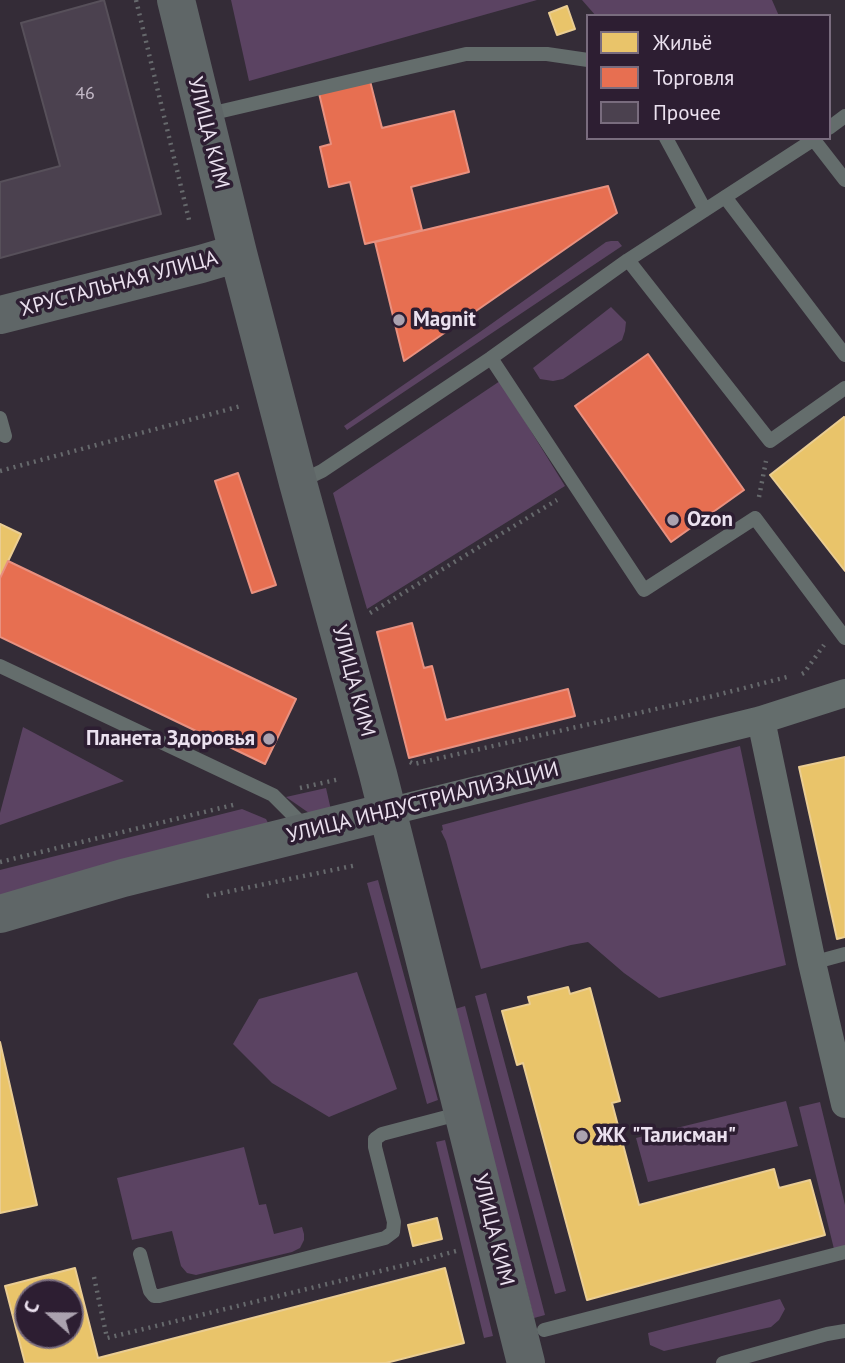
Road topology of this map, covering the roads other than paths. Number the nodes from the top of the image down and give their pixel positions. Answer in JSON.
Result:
{"nodes":[{"id":1,"x":176,"y":0,"type":"edge"},
{"id":2,"x":586,"y":60,"type":"edge"},
{"id":3,"x":204,"y":115,"type":"junction"},
{"id":4,"x":667,"y":140,"type":"edge"},
{"id":5,"x":813,"y":140,"type":"edge"},
{"id":6,"x":816,"y":140,"type":"edge"},
{"id":7,"x":845,"y":180,"type":"edge"},
{"id":8,"x":726,"y":197,"type":"junction"},
{"id":9,"x":705,"y":210,"type":"junction"},
{"id":10,"x":238,"y":253,"type":"junction"},
{"id":11,"x":628,"y":260,"type":"junction"},
{"id":12,"x":0,"y":316,"type":"edge"},
{"id":13,"x":845,"y":355,"type":"edge"},
{"id":14,"x":491,"y":358,"type":"junction"},
{"id":15,"x":845,"y":388,"type":"edge"},
{"id":16,"x":0,"y":418,"type":"edge"},
{"id":17,"x":5,"y":436,"type":"dead end"},
{"id":18,"x":298,"y":483,"type":"junction"},
{"id":19,"x":841,"y":632,"type":"edge"},
{"id":20,"x":0,"y":667,"type":"edge"},
{"id":21,"x":845,"y":693,"type":"edge"},
{"id":22,"x":761,"y":720,"type":"junction"},
{"id":23,"x":387,"y":812,"type":"junction"},
{"id":24,"x":309,"y":831,"type":"junction"},
{"id":25,"x":0,"y":914,"type":"edge"},
{"id":26,"x":845,"y":954,"type":"edge"},
{"id":27,"x":812,"y":963,"type":"junction"},
{"id":28,"x":845,"y":1104,"type":"edge"},
{"id":29,"x":464,"y":1112,"type":"junction"},
{"id":30,"x":845,"y":1252,"type":"edge"},
{"id":31,"x":140,"y":1254,"type":"dead end"},
{"id":32,"x":544,"y":1330,"type":"dead end"},
{"id":33,"x":845,"y":1331,"type":"edge"},
{"id":34,"x":527,"y":1363,"type":"edge"},
{"id":35,"x":723,"y":1363,"type":"edge"}],
"edges":[{"from":1,"to":3,"type":"street","name":"УЛИЦА КИМ"},
{"from":2,"to":3,"type":"lane"},
{"from":3,"to":10,"type":"street","name":"УЛИЦА КИМ"},
{"from":4,"to":9,"type":"lane"},
{"from":5,"to":8,"type":"lane"},
{"from":6,"to":7,"type":"lane"},
{"from":8,"to":9,"type":"lane"},
{"from":8,"to":13,"type":"lane"},
{"from":9,"to":11,"type":"lane"},
{"from":10,"to":12,"type":"street","name":"ХРУСТАЛЬНАЯ УЛИЦА"},
{"from":10,"to":18,"type":"street","name":"УЛИЦА КИМ"},
{"from":11,"to":14,"type":"lane"},
{"from":11,"to":15,"type":"lane"},
{"from":14,"to":18,"type":"lane"},
{"from":14,"to":19,"type":"lane"},
{"from":16,"to":17,"type":"lane"},
{"from":18,"to":23,"type":"street","name":"УЛИЦА КИМ"},
{"from":20,"to":24,"type":"lane"},
{"from":21,"to":22,"type":"street","name":"УЛИЦА ИНДУСТРИАЛИЗАЦИИ"},
{"from":22,"to":23,"type":"street","name":"УЛИЦА ИНДУСТРИАЛИЗАЦИИ"},
{"from":22,"to":27,"type":"street"},
{"from":23,"to":24,"type":"street","name":"УЛИЦА ИНДУСТРИАЛИЗАЦИИ"},
{"from":23,"to":29,"type":"street","name":"УЛИЦА КИМ"},
{"from":24,"to":25,"type":"street","name":"УЛИЦА ИНДУСТРИАЛИЗАЦИИ"},
{"from":26,"to":27,"type":"lane"},
{"from":27,"to":28,"type":"street"},
{"from":29,"to":31,"type":"lane"},
{"from":29,"to":34,"type":"street","name":"УЛИЦА КИМ"},
{"from":30,"to":32,"type":"lane"},
{"from":33,"to":35,"type":"lane"}]}
